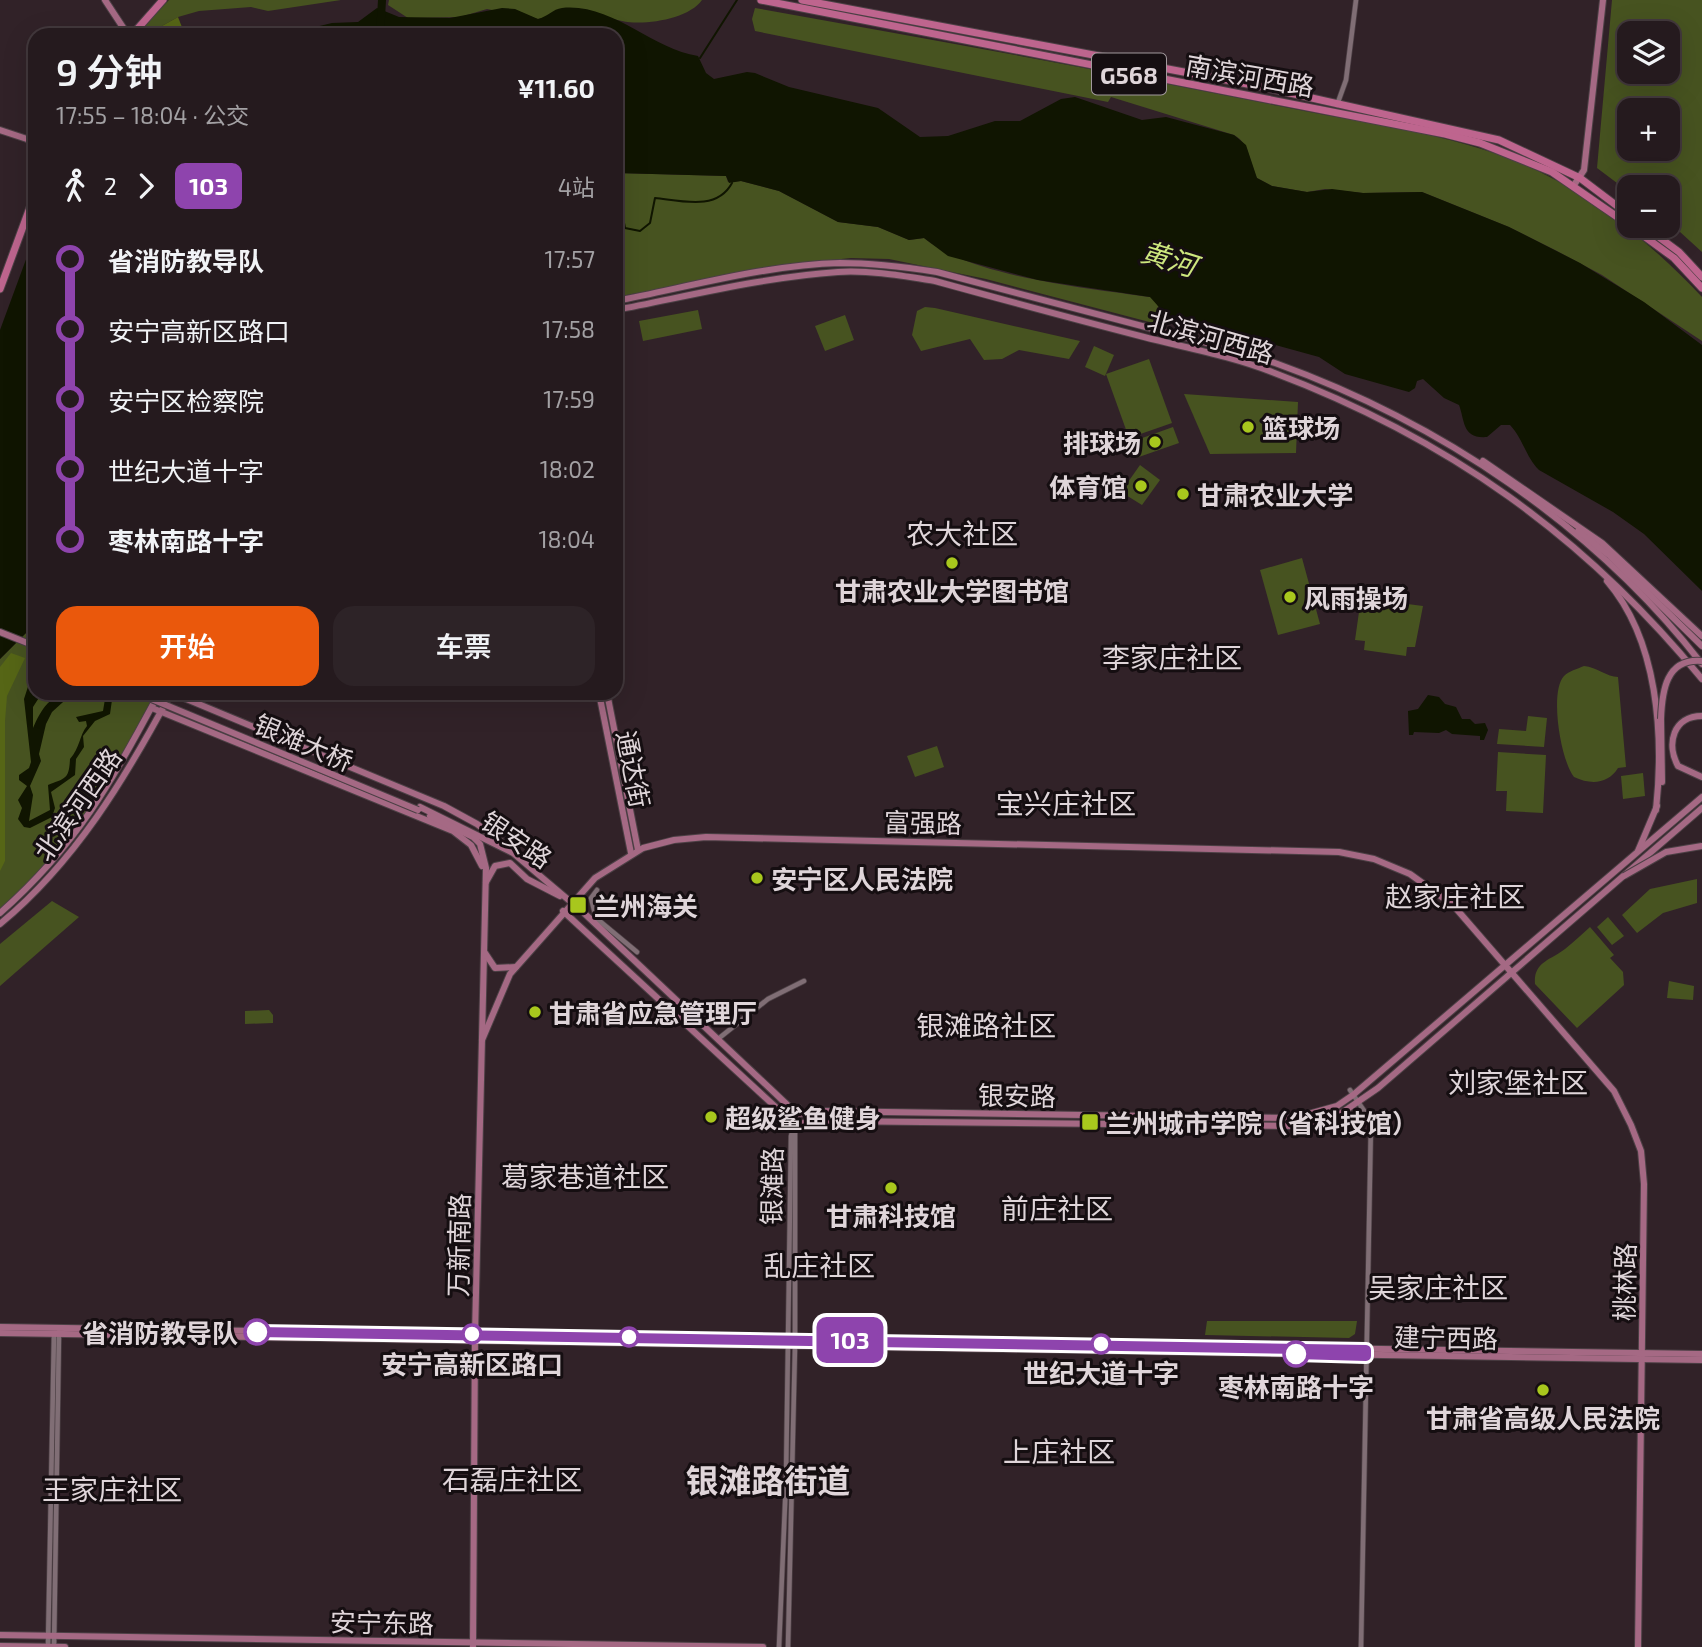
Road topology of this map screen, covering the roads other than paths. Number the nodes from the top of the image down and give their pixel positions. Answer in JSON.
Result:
{"nodes":[{"id":1,"x":107,"y":0,"type":"edge"},
{"id":2,"x":161,"y":0,"type":"edge"},
{"id":3,"x":761,"y":0,"type":"edge"},
{"id":4,"x":802,"y":0,"type":"edge"},
{"id":5,"x":1356,"y":0,"type":"edge"},
{"id":6,"x":1603,"y":0,"type":"edge"},
{"id":7,"x":127,"y":28,"type":"edge"},
{"id":8,"x":136,"y":28,"type":"edge"},
{"id":9,"x":1336,"y":108,"type":"junction"},
{"id":10,"x":0,"y":130,"type":"edge"},
{"id":11,"x":28,"y":140,"type":"edge"},
{"id":12,"x":1580,"y":178,"type":"junction"},
{"id":13,"x":1574,"y":184,"type":"junction"},
{"id":14,"x":1617,"y":206,"type":"edge"},
{"id":15,"x":28,"y":213,"type":"edge"},
{"id":16,"x":1617,"y":215,"type":"edge"},
{"id":17,"x":28,"y":223,"type":"edge"},
{"id":18,"x":1647,"y":238,"type":"edge"},
{"id":19,"x":1660,"y":238,"type":"edge"},
{"id":20,"x":1702,"y":277,"type":"edge"},
{"id":21,"x":1702,"y":288,"type":"edge"},
{"id":22,"x":0,"y":289,"type":"edge"},
{"id":23,"x":0,"y":299,"type":"edge"},
{"id":24,"x":623,"y":300,"type":"edge"},
{"id":25,"x":623,"y":309,"type":"edge"},
{"id":26,"x":1151,"y":328,"type":"junction"},
{"id":27,"x":1148,"y":338,"type":"junction"},
{"id":28,"x":1412,"y":422,"type":"junction"},
{"id":29,"x":1535,"y":503,"type":"junction"},
{"id":30,"x":1527,"y":508,"type":"junction"},
{"id":31,"x":1586,"y":555,"type":"junction"},
{"id":32,"x":0,"y":634,"type":"edge"},
{"id":33,"x":1702,"y":636,"type":"edge"},
{"id":34,"x":28,"y":645,"type":"edge"},
{"id":35,"x":1702,"y":646,"type":"edge"},
{"id":36,"x":1702,"y":663,"type":"edge"},
{"id":37,"x":1702,"y":679,"type":"edge"},
{"id":38,"x":154,"y":700,"type":"edge"},
{"id":39,"x":156,"y":700,"type":"edge"},
{"id":40,"x":163,"y":700,"type":"edge"},
{"id":41,"x":167,"y":700,"type":"edge"},
{"id":42,"x":188,"y":700,"type":"edge"},
{"id":43,"x":601,"y":700,"type":"edge"},
{"id":44,"x":608,"y":700,"type":"edge"},
{"id":45,"x":152,"y":708,"type":"junction"},
{"id":46,"x":161,"y":712,"type":"junction"},
{"id":47,"x":1702,"y":716,"type":"edge"},
{"id":48,"x":1702,"y":777,"type":"edge"},
{"id":49,"x":1702,"y":797,"type":"edge"},
{"id":50,"x":1702,"y":808,"type":"edge"},
{"id":51,"x":419,"y":809,"type":"junction"},
{"id":52,"x":1656,"y":810,"type":"junction"},
{"id":53,"x":480,"y":844,"type":"joint"},
{"id":54,"x":1702,"y":846,"type":"edge"},
{"id":55,"x":635,"y":851,"type":"junction"},
{"id":56,"x":513,"y":853,"type":"junction"},
{"id":57,"x":1634,"y":858,"type":"junction"},
{"id":58,"x":1624,"y":876,"type":"junction"},
{"id":59,"x":485,"y":884,"type":"junction"},
{"id":60,"x":597,"y":890,"type":"dead end"},
{"id":61,"x":571,"y":903,"type":"junction"},
{"id":62,"x":563,"y":911,"type":"junction"},
{"id":63,"x":0,"y":913,"type":"edge"},
{"id":64,"x":596,"y":918,"type":"junction"},
{"id":65,"x":0,"y":924,"type":"edge"},
{"id":66,"x":484,"y":951,"type":"junction"},
{"id":67,"x":637,"y":952,"type":"dead end"},
{"id":68,"x":1503,"y":966,"type":"junction"},
{"id":69,"x":516,"y":967,"type":"junction"},
{"id":70,"x":1509,"y":973,"type":"junction"},
{"id":71,"x":804,"y":981,"type":"dead end"},
{"id":72,"x":482,"y":1040,"type":"junction"},
{"id":73,"x":718,"y":1040,"type":"junction"},
{"id":74,"x":1352,"y":1093,"type":"junction"},
{"id":75,"x":1360,"y":1102,"type":"junction"},
{"id":76,"x":798,"y":1110,"type":"junction"},
{"id":77,"x":794,"y":1124,"type":"junction"},
{"id":78,"x":0,"y":1327,"type":"edge"},
{"id":79,"x":56,"y":1330,"type":"junction"},
{"id":80,"x":0,"y":1332,"type":"edge"},
{"id":81,"x":475,"y":1337,"type":"junction"},
{"id":82,"x":791,"y":1343,"type":"junction"},
{"id":83,"x":1366,"y":1353,"type":"junction"},
{"id":84,"x":1702,"y":1354,"type":"edge"},
{"id":85,"x":1641,"y":1357,"type":"junction"},
{"id":86,"x":1702,"y":1360,"type":"edge"},
{"id":87,"x":0,"y":1635,"type":"edge"},
{"id":88,"x":27,"y":1636,"type":"junction"},
{"id":89,"x":50,"y":1636,"type":"junction"},
{"id":90,"x":473,"y":1645,"type":"edge"},
{"id":91,"x":0,"y":1646,"type":"edge"},
{"id":92,"x":27,"y":1646,"type":"edge"},
{"id":93,"x":48,"y":1647,"type":"edge"},
{"id":94,"x":54,"y":1647,"type":"edge"},
{"id":95,"x":65,"y":1647,"type":"edge"},
{"id":96,"x":763,"y":1647,"type":"edge"},
{"id":97,"x":779,"y":1647,"type":"edge"},
{"id":98,"x":788,"y":1647,"type":"edge"},
{"id":99,"x":1360,"y":1647,"type":"edge"},
{"id":100,"x":1638,"y":1647,"type":"edge"}],
"edges":[{"from":1,"to":7,"type":"main road"},
{"from":2,"to":8,"type":"highway"},
{"from":3,"to":9,"type":"highway","name":"南滨河西路","number":"G568"},
{"from":4,"to":9,"type":"highway","name":"南滨河西路","number":"G568"},
{"from":5,"to":9,"type":"street"},
{"from":6,"to":12,"type":"main road"},
{"from":9,"to":12,"type":"highway","name":"南滨河西路","number":"G568"},
{"from":9,"to":13,"type":"highway","name":"南滨河西路","number":"G568"},
{"from":10,"to":11,"type":"main road"},
{"from":12,"to":13,"type":"main road"},
{"from":12,"to":14,"type":"highway","name":"南滨河西路","number":"G568"},
{"from":13,"to":16,"type":"highway","name":"南滨河西路","number":"G568"},
{"from":15,"to":22,"type":"highway"},
{"from":17,"to":23,"type":"highway"},
{"from":18,"to":21,"type":"highway","name":"南滨河西路","number":"G568"},
{"from":19,"to":20,"type":"highway"},
{"from":24,"to":26,"type":"main road","name":"北滨河西路"},
{"from":25,"to":27,"type":"main road","name":"北滨河西路"},
{"from":26,"to":27,"type":"main road"},
{"from":26,"to":28,"type":"main road","name":"北滨河西路"},
{"from":27,"to":30,"type":"main road","name":"北滨河西路"},
{"from":28,"to":29,"type":"main road","name":"北滨河西路"},
{"from":28,"to":33,"type":"main road"},
{"from":29,"to":30,"type":"main road"},
{"from":29,"to":35,"type":"main road"},
{"from":29,"to":36,"type":"main road","name":"北滨河西路"},
{"from":30,"to":31,"type":"main road","name":"北滨河西路"},
{"from":31,"to":37,"type":"main road","name":"北滨河西路"},
{"from":31,"to":52,"type":"main road"},
{"from":32,"to":34,"type":"main road"},
{"from":36,"to":52,"type":"main road","bridge":true},
{"from":38,"to":51,"type":"main road","name":"银滩大桥","bridge":true},
{"from":39,"to":45,"type":"main road","name":"北滨河西路"},
{"from":40,"to":51,"type":"main road","name":"银滩大桥","bridge":true},
{"from":41,"to":46,"type":"main road","name":"北滨河西路"},
{"from":42,"to":56,"type":"main road"},
{"from":43,"to":55,"type":"main road","name":"通达街"},
{"from":44,"to":55,"type":"main road","name":"通达街"},
{"from":45,"to":46,"type":"main road"},
{"from":45,"to":63,"type":"main road","name":"北滨河西路"},
{"from":46,"to":59,"type":"main road"},
{"from":46,"to":65,"type":"main road","name":"北滨河西路"},
{"from":47,"to":48,"type":"main road"},
{"from":49,"to":57,"type":"main road","name":"银安路"},
{"from":50,"to":58,"type":"main road","bridge":true},
{"from":51,"to":53,"type":"main road","name":"银安路"},
{"from":51,"to":56,"type":"main road","name":"银安路"},
{"from":52,"to":57,"type":"main road"},
{"from":53,"to":59,"type":"main road","name":"万新南路"},
{"from":54,"to":58,"type":"main road","bridge":true},
{"from":55,"to":61,"type":"main road","name":"富强路"},
{"from":55,"to":68,"type":"main road","name":"富强路"},
{"from":56,"to":61,"type":"main road","name":"银安路"},
{"from":57,"to":68,"type":"main road","name":"银安路"},
{"from":58,"to":70,"type":"main road","name":"银安路"},
{"from":59,"to":61,"type":"main road"},
{"from":59,"to":66,"type":"main road","name":"万新南路"},
{"from":60,"to":64,"type":"street"},
{"from":61,"to":62,"type":"main road","name":"富强路"},
{"from":61,"to":64,"type":"street"},
{"from":61,"to":73,"type":"main road","name":"银安路"},
{"from":62,"to":69,"type":"main road","name":"富强路"},
{"from":62,"to":77,"type":"main road"},
{"from":64,"to":67,"type":"street"},
{"from":66,"to":69,"type":"main road"},
{"from":66,"to":72,"type":"main road","name":"万新南路"},
{"from":68,"to":70,"type":"main road","name":"桃林路"},
{"from":68,"to":74,"type":"main road","name":"银安路"},
{"from":69,"to":72,"type":"main road"},
{"from":70,"to":75,"type":"main road","name":"银安路"},
{"from":70,"to":85,"type":"main road","name":"桃林路"},
{"from":71,"to":73,"type":"street"},
{"from":72,"to":81,"type":"main road","name":"万新南路"},
{"from":73,"to":76,"type":"main road","name":"银安路"},
{"from":74,"to":75,"type":"street"},
{"from":74,"to":76,"type":"main road","name":"银安路"},
{"from":75,"to":77,"type":"main road","name":"银安路"},
{"from":75,"to":83,"type":"street"},
{"from":76,"to":77,"type":"street"},
{"from":77,"to":82,"type":"street","name":"银滩路"},
{"from":78,"to":79,"type":"main road"},
{"from":79,"to":80,"type":"main road"},
{"from":79,"to":81,"type":"main road","name":"建宁西路"},
{"from":79,"to":89,"type":"street"},
{"from":81,"to":82,"type":"main road","name":"建宁西路"},
{"from":81,"to":90,"type":"main road","name":"万新南路"},
{"from":82,"to":83,"type":"main road","name":"建宁西路"},
{"from":82,"to":97,"type":"street"},
{"from":82,"to":98,"type":"street"},
{"from":83,"to":85,"type":"main road","name":"建宁西路"},
{"from":83,"to":99,"type":"street"},
{"from":84,"to":85,"type":"main road","name":"建宁西路"},
{"from":85,"to":86,"type":"main road","name":"建宁西路"},
{"from":85,"to":100,"type":"main road","name":"桃林路"},
{"from":87,"to":88,"type":"main road","name":"安宁东路"},
{"from":88,"to":89,"type":"main road","name":"安宁东路"},
{"from":88,"to":92,"type":"main road"},
{"from":89,"to":90,"type":"main road","name":"安宁东路"},
{"from":89,"to":93,"type":"street"},
{"from":89,"to":94,"type":"street"},
{"from":90,"to":96,"type":"main road","name":"安宁东路"},
{"from":91,"to":92,"type":"main road"},
{"from":92,"to":93,"type":"main road"},
{"from":93,"to":94,"type":"main road"},
{"from":94,"to":95,"type":"main road"}]}
